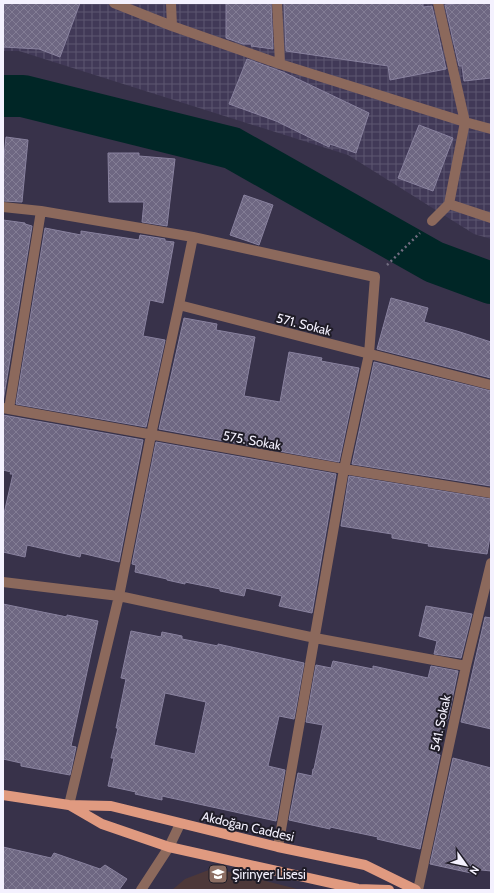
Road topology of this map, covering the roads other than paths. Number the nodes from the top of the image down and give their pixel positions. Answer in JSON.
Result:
{"nodes":[{"id":1,"x":114,"y":3,"type":"edge"},
{"id":2,"x":170,"y":3,"type":"edge"},
{"id":3,"x":277,"y":3,"type":"edge"},
{"id":4,"x":438,"y":3,"type":"edge"},
{"id":5,"x":172,"y":26,"type":"junction"},
{"id":6,"x":280,"y":64,"type":"junction"},
{"id":7,"x":465,"y":122,"type":"junction"},
{"id":8,"x":491,"y":129,"type":"edge"},
{"id":9,"x":449,"y":204,"type":"junction"},
{"id":10,"x":3,"y":207,"type":"edge"},
{"id":11,"x":41,"y":211,"type":"junction"},
{"id":12,"x":491,"y":218,"type":"edge"},
{"id":13,"x":432,"y":221,"type":"road end"},
{"id":14,"x":193,"y":237,"type":"junction"},
{"id":15,"x":179,"y":305,"type":"junction"},
{"id":16,"x":369,"y":354,"type":"junction"},
{"id":17,"x":491,"y":385,"type":"edge"},
{"id":18,"x":6,"y":408,"type":"edge"},
{"id":19,"x":151,"y":435,"type":"junction"},
{"id":20,"x":344,"y":469,"type":"junction"},
{"id":21,"x":491,"y":493,"type":"edge"},
{"id":22,"x":491,"y":563,"type":"edge"},
{"id":23,"x":3,"y":582,"type":"edge"},
{"id":24,"x":119,"y":596,"type":"junction"},
{"id":25,"x":315,"y":638,"type":"junction"},
{"id":26,"x":466,"y":666,"type":"junction"},
{"id":27,"x":3,"y":795,"type":"edge"},
{"id":28,"x":69,"y":805,"type":"junction"},
{"id":29,"x":180,"y":824,"type":"junction"},
{"id":30,"x":169,"y":847,"type":"junction"},
{"id":31,"x":278,"y":847,"type":"junction"},
{"id":32,"x":141,"y":890,"type":"edge"},
{"id":33,"x":389,"y":890,"type":"edge"},
{"id":34,"x":417,"y":890,"type":"edge"}],
"edges":[{"from":1,"to":5,"type":"street"},
{"from":2,"to":5,"type":"street"},
{"from":3,"to":6,"type":"street"},
{"from":4,"to":7,"type":"street"},
{"from":5,"to":6,"type":"street"},
{"from":6,"to":7,"type":"street"},
{"from":7,"to":8,"type":"street"},
{"from":7,"to":9,"type":"street"},
{"from":9,"to":12,"type":"street"},
{"from":9,"to":13,"type":"street"},
{"from":10,"to":11,"type":"street"},
{"from":11,"to":14,"type":"street"},
{"from":11,"to":18,"type":"street"},
{"from":14,"to":15,"type":"street"},
{"from":14,"to":16,"type":"street"},
{"from":15,"to":16,"type":"street","name":"571. Sokak"},
{"from":15,"to":19,"type":"street"},
{"from":16,"to":17,"type":"street","name":"571. Sokak"},
{"from":16,"to":20,"type":"street"},
{"from":18,"to":19,"type":"street","name":"575. Sokak"},
{"from":19,"to":20,"type":"street","name":"575. Sokak"},
{"from":19,"to":24,"type":"street"},
{"from":20,"to":21,"type":"street","name":"575. Sokak"},
{"from":20,"to":25,"type":"street"},
{"from":22,"to":26,"type":"street","name":"541. Sokak"},
{"from":23,"to":24,"type":"street"},
{"from":24,"to":25,"type":"street"},
{"from":24,"to":28,"type":"street"},
{"from":25,"to":26,"type":"street"},
{"from":25,"to":31,"type":"street"},
{"from":26,"to":34,"type":"street","name":"541. Sokak"},
{"from":27,"to":28,"type":"main road","name":"Akdoğan Caddesi"},
{"from":28,"to":29,"type":"main road","name":"Akdoğan Caddesi"},
{"from":28,"to":30,"type":"main road","name":"Akdoğan Caddesi"},
{"from":29,"to":30,"type":"street"},
{"from":29,"to":31,"type":"main road","name":"Akdoğan Caddesi"},
{"from":30,"to":32,"type":"street"},
{"from":30,"to":33,"type":"main road","name":"Akdoğan Caddesi"},
{"from":31,"to":34,"type":"main road","name":"Akdoğan Caddesi"}]}
